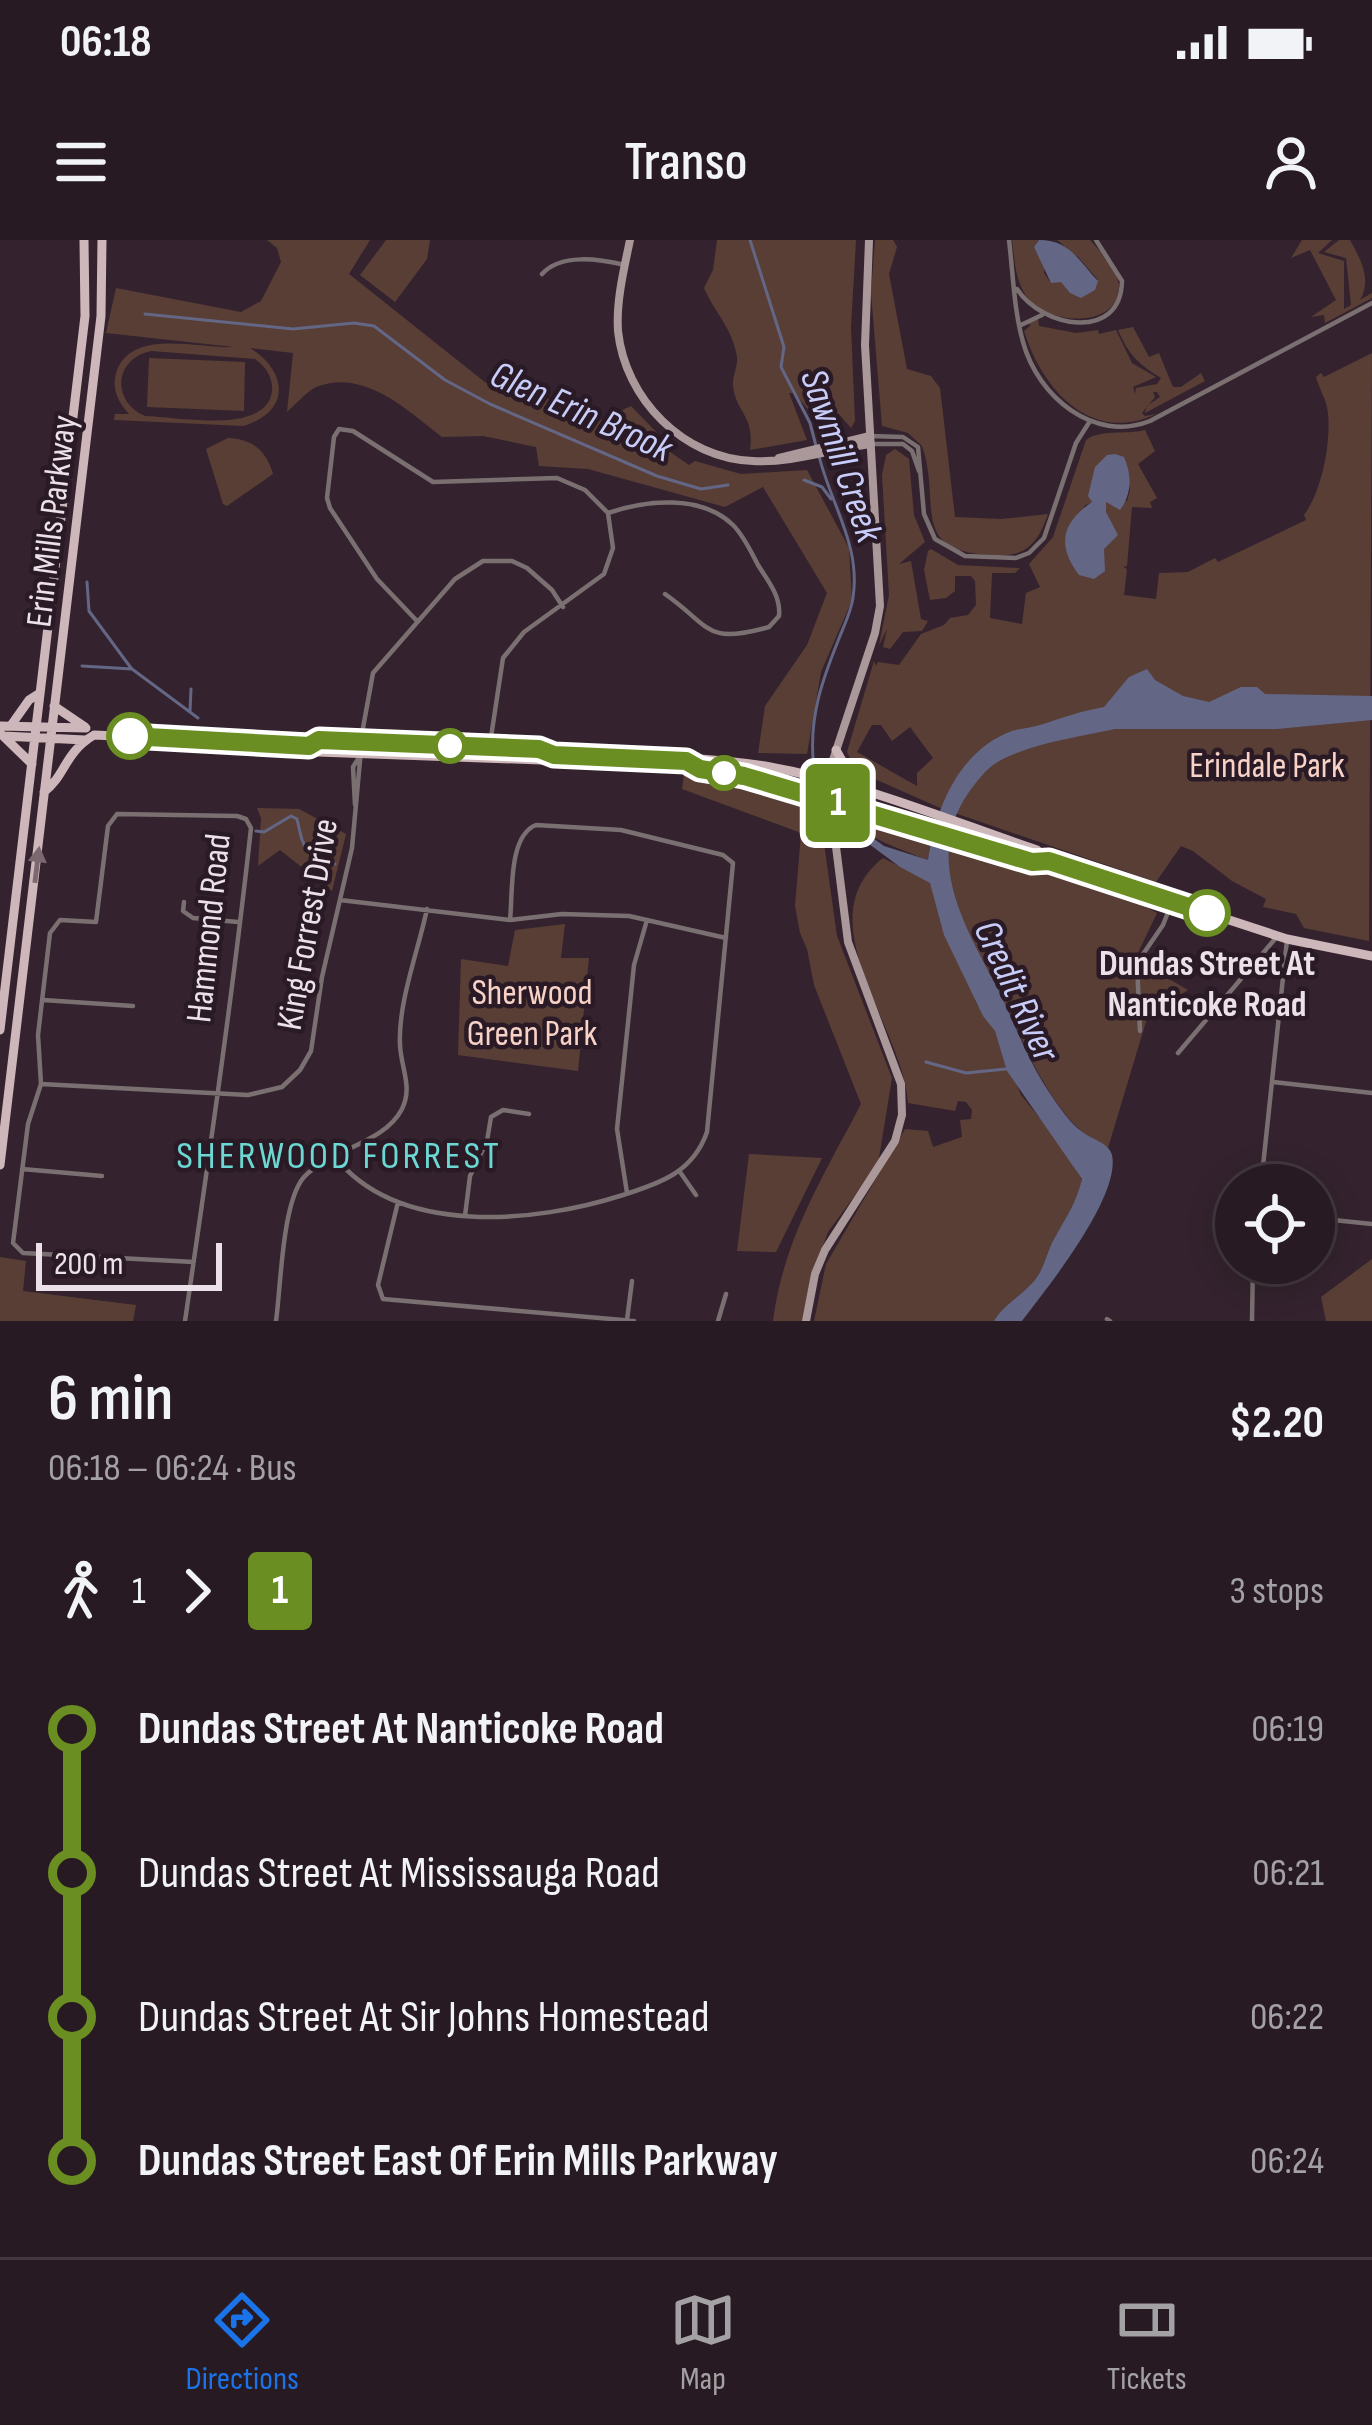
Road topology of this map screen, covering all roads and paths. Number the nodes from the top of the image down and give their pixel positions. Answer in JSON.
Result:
{"nodes":[{"id":1,"x":84,"y":240,"type":"edge"},
{"id":2,"x":102,"y":240,"type":"edge"},
{"id":3,"x":630,"y":240,"type":"edge"},
{"id":4,"x":869,"y":240,"type":"edge"},
{"id":5,"x":1009,"y":240,"type":"edge"},
{"id":6,"x":1096,"y":240,"type":"edge"},
{"id":7,"x":625,"y":265,"type":"junction"},
{"id":8,"x":542,"y":274,"type":"dead end"},
{"id":9,"x":1015,"y":284,"type":"junction"},
{"id":10,"x":1372,"y":303,"type":"edge"},
{"id":11,"x":1042,"y":315,"type":"junction"},
{"id":12,"x":1021,"y":325,"type":"junction"},
{"id":13,"x":1090,"y":421,"type":"junction"},
{"id":14,"x":871,"y":440,"type":"junction"},
{"id":15,"x":608,"y":513,"type":"junction"},
{"id":16,"x":665,"y":593,"type":"dead end"},
{"id":17,"x":563,"y":608,"type":"junction"},
{"id":18,"x":417,"y":621,"type":"junction"},
{"id":19,"x":40,"y":693,"type":"junction"},
{"id":20,"x":54,"y":706,"type":"junction"},
{"id":21,"x":4,"y":730,"type":"edge"},
{"id":22,"x":36,"y":732,"type":"junction"},
{"id":23,"x":51,"y":732,"type":"junction"},
{"id":24,"x":88,"y":734,"type":"junction"},
{"id":25,"x":489,"y":747,"type":"junction"},
{"id":26,"x":361,"y":748,"type":"junction"},
{"id":27,"x":836,"y":750,"type":"junction"},
{"id":28,"x":554,"y":755,"type":"junction"},
{"id":29,"x":686,"y":761,"type":"junction"},
{"id":30,"x":32,"y":764,"type":"junction"},
{"id":31,"x":831,"y":782,"type":"junction"},
{"id":32,"x":44,"y":792,"type":"junction"},
{"id":33,"x":871,"y":794,"type":"junction"},
{"id":34,"x":832,"y":801,"type":"junction"},
{"id":35,"x":847,"y":806,"type":"junction"},
{"id":36,"x":834,"y":830,"type":"junction"},
{"id":37,"x":1049,"y":861,"type":"junction"},
{"id":38,"x":339,"y":900,"type":"junction"},
{"id":39,"x":1172,"y":901,"type":"junction"},
{"id":40,"x":184,"y":902,"type":"dead end"},
{"id":41,"x":427,"y":909,"type":"junction"},
{"id":42,"x":510,"y":920,"type":"junction"},
{"id":43,"x":647,"y":920,"type":"junction"},
{"id":44,"x":238,"y":922,"type":"junction"},
{"id":45,"x":726,"y":938,"type":"junction"},
{"id":46,"x":1282,"y":938,"type":"junction"},
{"id":47,"x":1372,"y":956,"type":"edge"},
{"id":48,"x":43,"y":1000,"type":"junction"},
{"id":49,"x":133,"y":1006,"type":"dead end"},
{"id":50,"x":0,"y":1030,"type":"edge"},
{"id":51,"x":1141,"y":1031,"type":"dead end"},
{"id":52,"x":1178,"y":1053,"type":"dead end"},
{"id":53,"x":1273,"y":1082,"type":"junction"},
{"id":54,"x":40,"y":1084,"type":"junction"},
{"id":55,"x":1372,"y":1093,"type":"edge"},
{"id":56,"x":215,"y":1095,"type":"junction"},
{"id":57,"x":529,"y":1114,"type":"dead end"},
{"id":58,"x":335,"y":1157,"type":"junction"},
{"id":59,"x":1264,"y":1164,"type":"edge"},
{"id":60,"x":0,"y":1166,"type":"edge"},
{"id":61,"x":22,"y":1169,"type":"junction"},
{"id":62,"x":680,"y":1172,"type":"junction"},
{"id":63,"x":102,"y":1176,"type":"dead end"},
{"id":64,"x":627,"y":1194,"type":"junction"},
{"id":65,"x":696,"y":1195,"type":"dead end"},
{"id":66,"x":398,"y":1202,"type":"junction"},
{"id":67,"x":465,"y":1216,"type":"junction"},
{"id":68,"x":1335,"y":1220,"type":"edge"},
{"id":69,"x":1372,"y":1224,"type":"edge"},
{"id":70,"x":194,"y":1262,"type":"junction"},
{"id":71,"x":632,"y":1281,"type":"dead end"},
{"id":72,"x":1253,"y":1284,"type":"edge"},
{"id":73,"x":726,"y":1294,"type":"dead end"},
{"id":74,"x":631,"y":1320,"type":"edge"},
{"id":75,"x":185,"y":1321,"type":"edge"},
{"id":76,"x":276,"y":1321,"type":"edge"},
{"id":77,"x":718,"y":1321,"type":"edge"},
{"id":78,"x":806,"y":1321,"type":"edge"},
{"id":79,"x":1252,"y":1321,"type":"edge"}],
"edges":[{"from":1,"to":19,"type":"main road","name":"Erin Mills Parkway"},
{"from":2,"to":20,"type":"main road","name":"Erin Mills Parkway"},
{"from":3,"to":7,"type":"main road"},
{"from":4,"to":14,"type":"main road"},
{"from":5,"to":9,"type":"street"},
{"from":6,"to":11,"type":"street"},
{"from":7,"to":8,"type":"street"},
{"from":7,"to":14,"type":"main road"},
{"from":9,"to":11,"type":"street"},
{"from":9,"to":12,"type":"street"},
{"from":10,"to":13,"type":"street"},
{"from":11,"to":12,"type":"street"},
{"from":12,"to":13,"type":"street"},
{"from":13,"to":14,"type":"street"},
{"from":14,"to":27,"type":"main road"},
{"from":15,"to":16,"type":"street"},
{"from":15,"to":17,"type":"street"},
{"from":15,"to":18,"type":"street"},
{"from":17,"to":18,"type":"street","name":"King Forrest Drive"},
{"from":17,"to":25,"type":"street"},
{"from":18,"to":26,"type":"street","name":"King Forrest Drive"},
{"from":19,"to":21,"type":"main road"},
{"from":19,"to":22,"type":"main road","name":"Erin Mills Parkway"},
{"from":20,"to":23,"type":"main road","name":"Erin Mills Parkway"},
{"from":20,"to":24,"type":"main road"},
{"from":21,"to":22,"type":"main road"},
{"from":21,"to":30,"type":"main road"},
{"from":22,"to":23,"type":"main road"},
{"from":22,"to":30,"type":"main road","name":"Erin Mills Parkway"},
{"from":23,"to":24,"type":"main road"},
{"from":23,"to":32,"type":"main road","name":"Erin Mills Parkway"},
{"from":24,"to":26,"type":"main road"},
{"from":24,"to":32,"type":"main road"},
{"from":25,"to":26,"type":"main road"},
{"from":25,"to":28,"type":"main road"},
{"from":26,"to":28,"type":"main road"},
{"from":26,"to":38,"type":"street","name":"King Forrest Drive"},
{"from":27,"to":31,"type":"main road"},
{"from":27,"to":33,"type":"main road"},
{"from":28,"to":29,"type":"main road"},
{"from":29,"to":31,"type":"main road"},
{"from":29,"to":34,"type":"main road"},
{"from":30,"to":50,"type":"main road","name":"Erin Mills Parkway"},
{"from":31,"to":33,"type":"main road"},
{"from":31,"to":34,"type":"main road"},
{"from":60,"to":32,"type":"main road","name":"Erin Mills Parkway","one_way":true},
{"from":33,"to":37,"type":"main road"},
{"from":34,"to":35,"type":"main road"},
{"from":34,"to":36,"type":"main road"},
{"from":35,"to":36,"type":"main road"},
{"from":35,"to":37,"type":"main road"},
{"from":36,"to":78,"type":"main road"},
{"from":37,"to":39,"type":"main road"},
{"from":38,"to":41,"type":"street"},
{"from":38,"to":56,"type":"street","name":"King Forrest Drive"},
{"from":39,"to":46,"type":"main road"},
{"from":39,"to":51,"type":"street"},
{"from":40,"to":44,"type":"street"},
{"from":41,"to":42,"type":"street"},
{"from":41,"to":58,"type":"street"},
{"from":42,"to":43,"type":"street"},
{"from":42,"to":45,"type":"street"},
{"from":43,"to":45,"type":"street"},
{"from":43,"to":64,"type":"street"},
{"from":44,"to":48,"type":"street","name":"Hammond Road"},
{"from":44,"to":56,"type":"street","name":"Hammond Road"},
{"from":45,"to":62,"type":"street"},
{"from":46,"to":47,"type":"main road"},
{"from":46,"to":52,"type":"street"},
{"from":46,"to":53,"type":"street"},
{"from":48,"to":49,"type":"street"},
{"from":48,"to":54,"type":"street","name":"Hammond Road"},
{"from":53,"to":55,"type":"street"},
{"from":53,"to":59,"type":"street"},
{"from":54,"to":56,"type":"street","name":"King Forrest Drive"},
{"from":54,"to":61,"type":"street","name":"Hammond Road"},
{"from":56,"to":70,"type":"street","name":"Hammond Road"},
{"from":57,"to":67,"type":"street"},
{"from":58,"to":66,"type":"street"},
{"from":58,"to":76,"type":"street"},
{"from":61,"to":63,"type":"street"},
{"from":61,"to":70,"type":"street","name":"Hammond Road"},
{"from":62,"to":64,"type":"street"},
{"from":62,"to":65,"type":"street"},
{"from":64,"to":67,"type":"street"},
{"from":66,"to":67,"type":"street"},
{"from":66,"to":74,"type":"street"},
{"from":68,"to":69,"type":"street"},
{"from":70,"to":75,"type":"street","name":"Hammond Road"},
{"from":71,"to":74,"type":"street"},
{"from":72,"to":79,"type":"street"},
{"from":73,"to":77,"type":"street"}]}
